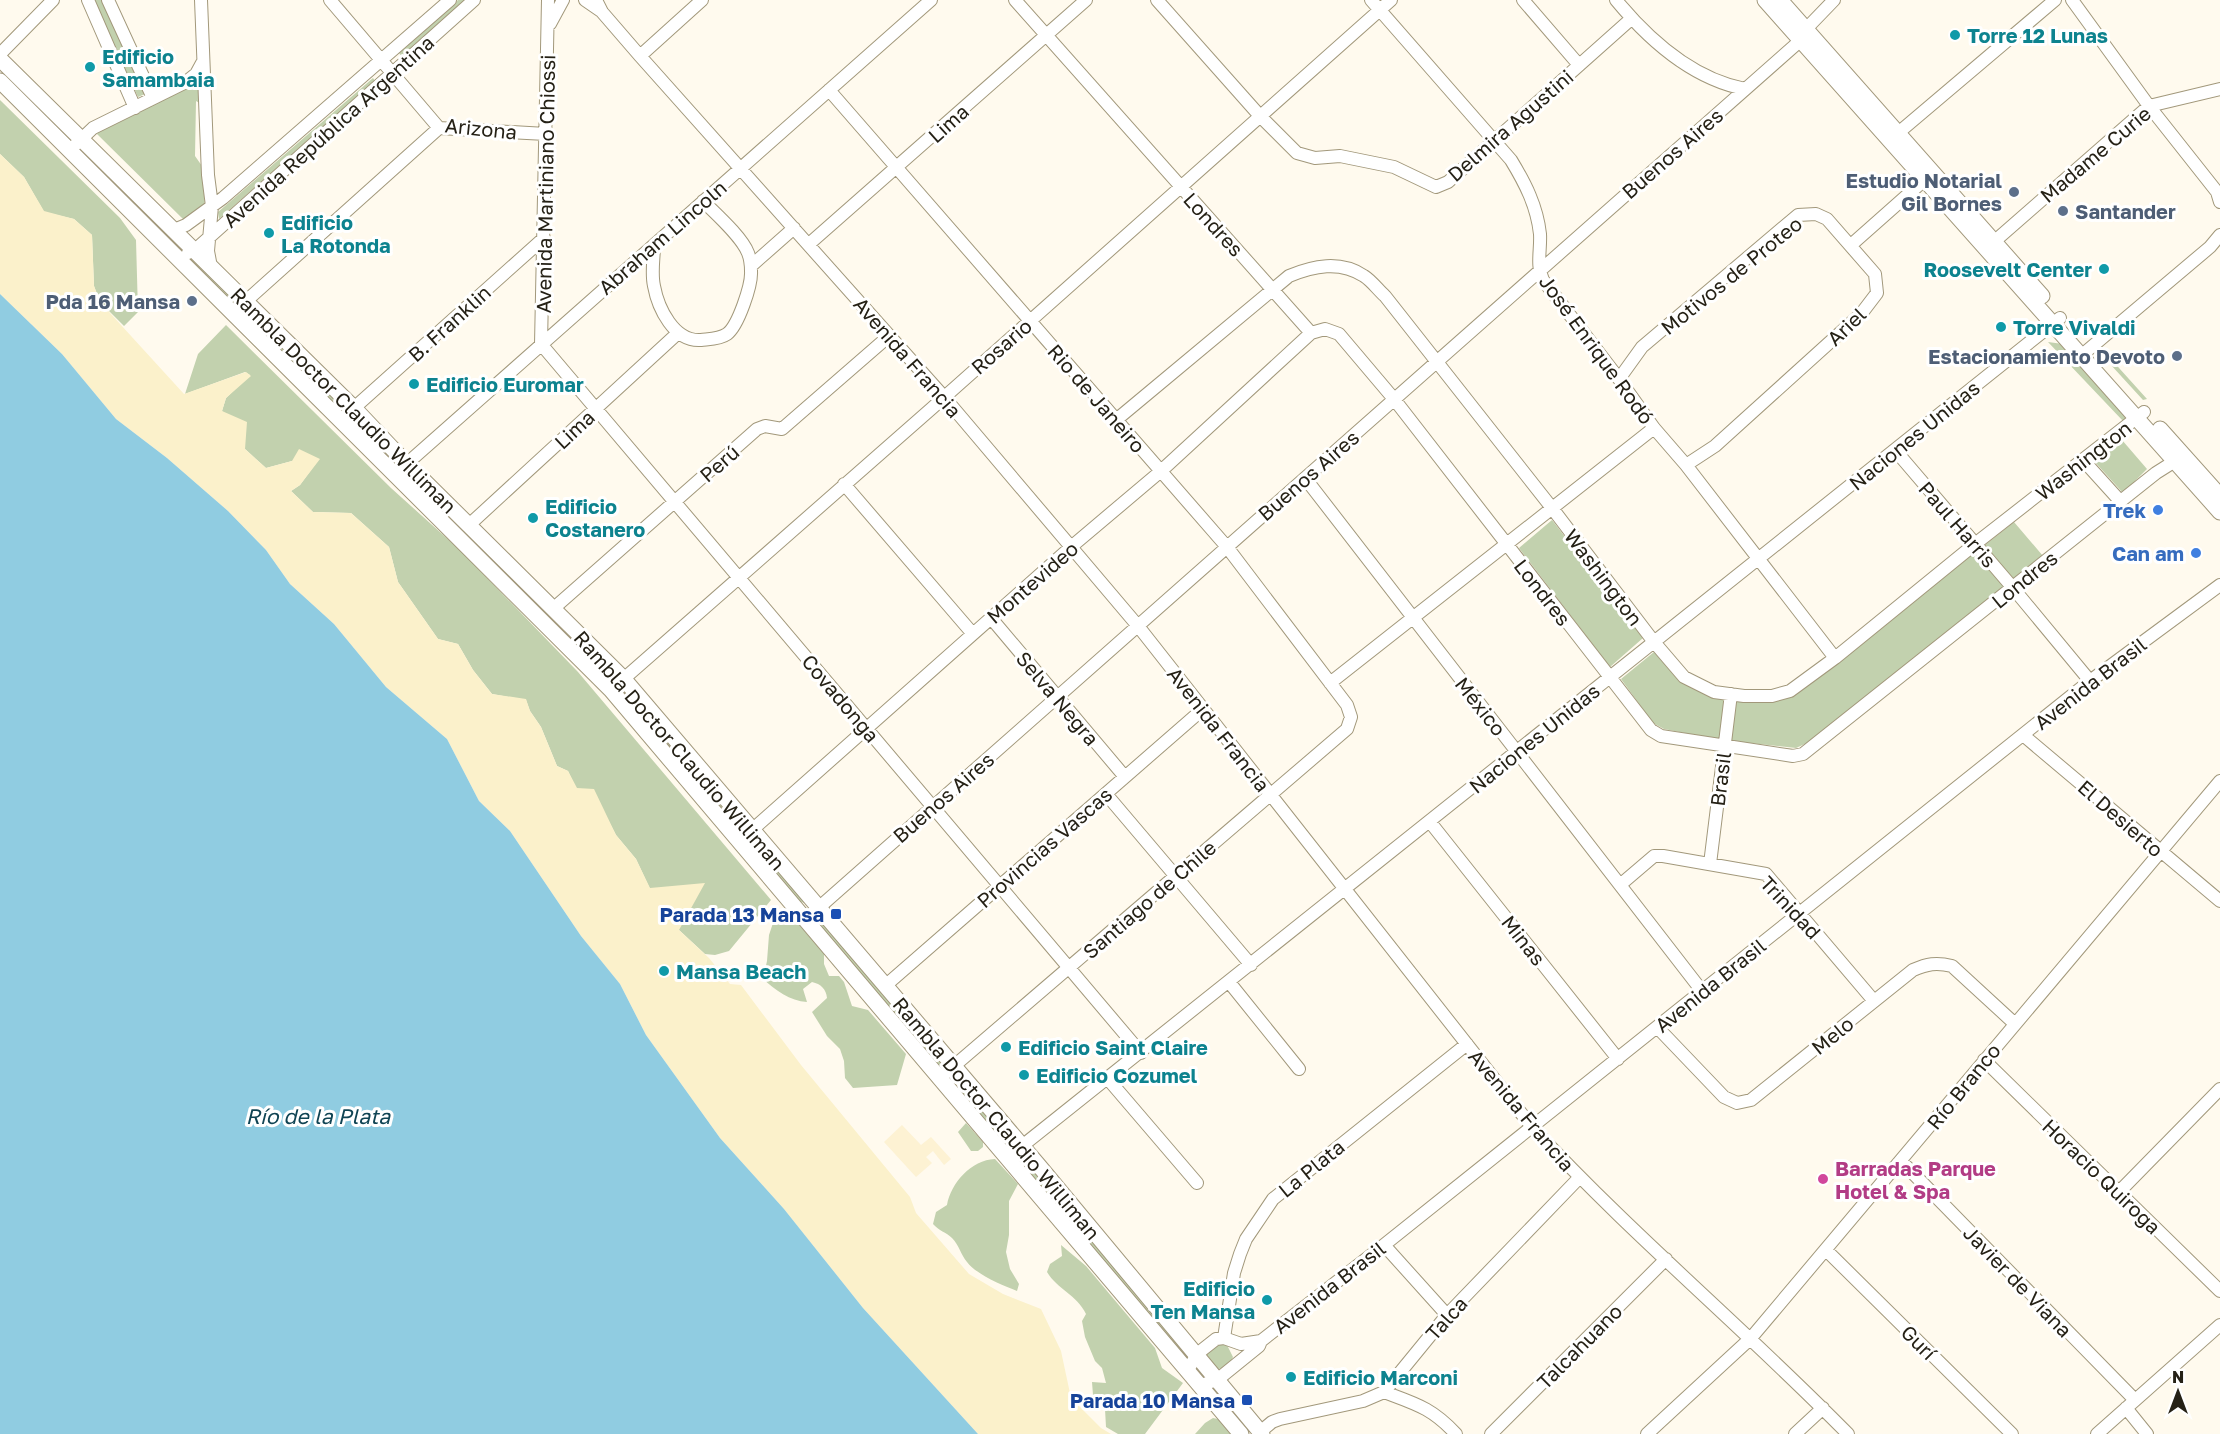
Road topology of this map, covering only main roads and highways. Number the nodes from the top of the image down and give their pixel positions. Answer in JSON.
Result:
{"nodes":[{"id":1,"x":1765,"y":0,"type":"edge"},
{"id":2,"x":1780,"y":0,"type":"edge"},
{"id":3,"x":1803,"y":35,"type":"junction"},
{"id":4,"x":0,"y":59,"type":"edge"},
{"id":5,"x":0,"y":81,"type":"edge"},
{"id":6,"x":75,"y":145,"type":"junction"},
{"id":7,"x":2140,"y":416,"type":"junction"},
{"id":8,"x":2220,"y":496,"type":"edge"},
{"id":9,"x":2220,"y":512,"type":"edge"},
{"id":10,"x":1261,"y":1433,"type":"edge"},
{"id":11,"x":1241,"y":1434,"type":"edge"}],
"edges":[{"from":1,"to":3,"type":"main road"},
{"from":2,"to":3,"type":"main road"},
{"from":3,"to":7,"type":"main road"},
{"from":4,"to":6,"type":"main road","name":"Rambla Doctor Claudio Williman"},
{"from":5,"to":6,"type":"main road","name":"Rambla Doctor Claudio Williman"},
{"from":6,"to":10,"type":"main road","name":"Rambla Doctor Claudio Williman"},
{"from":6,"to":11,"type":"main road","name":"Rambla Doctor Claudio Williman"},
{"from":7,"to":8,"type":"main road"},
{"from":7,"to":9,"type":"main road"}]}
